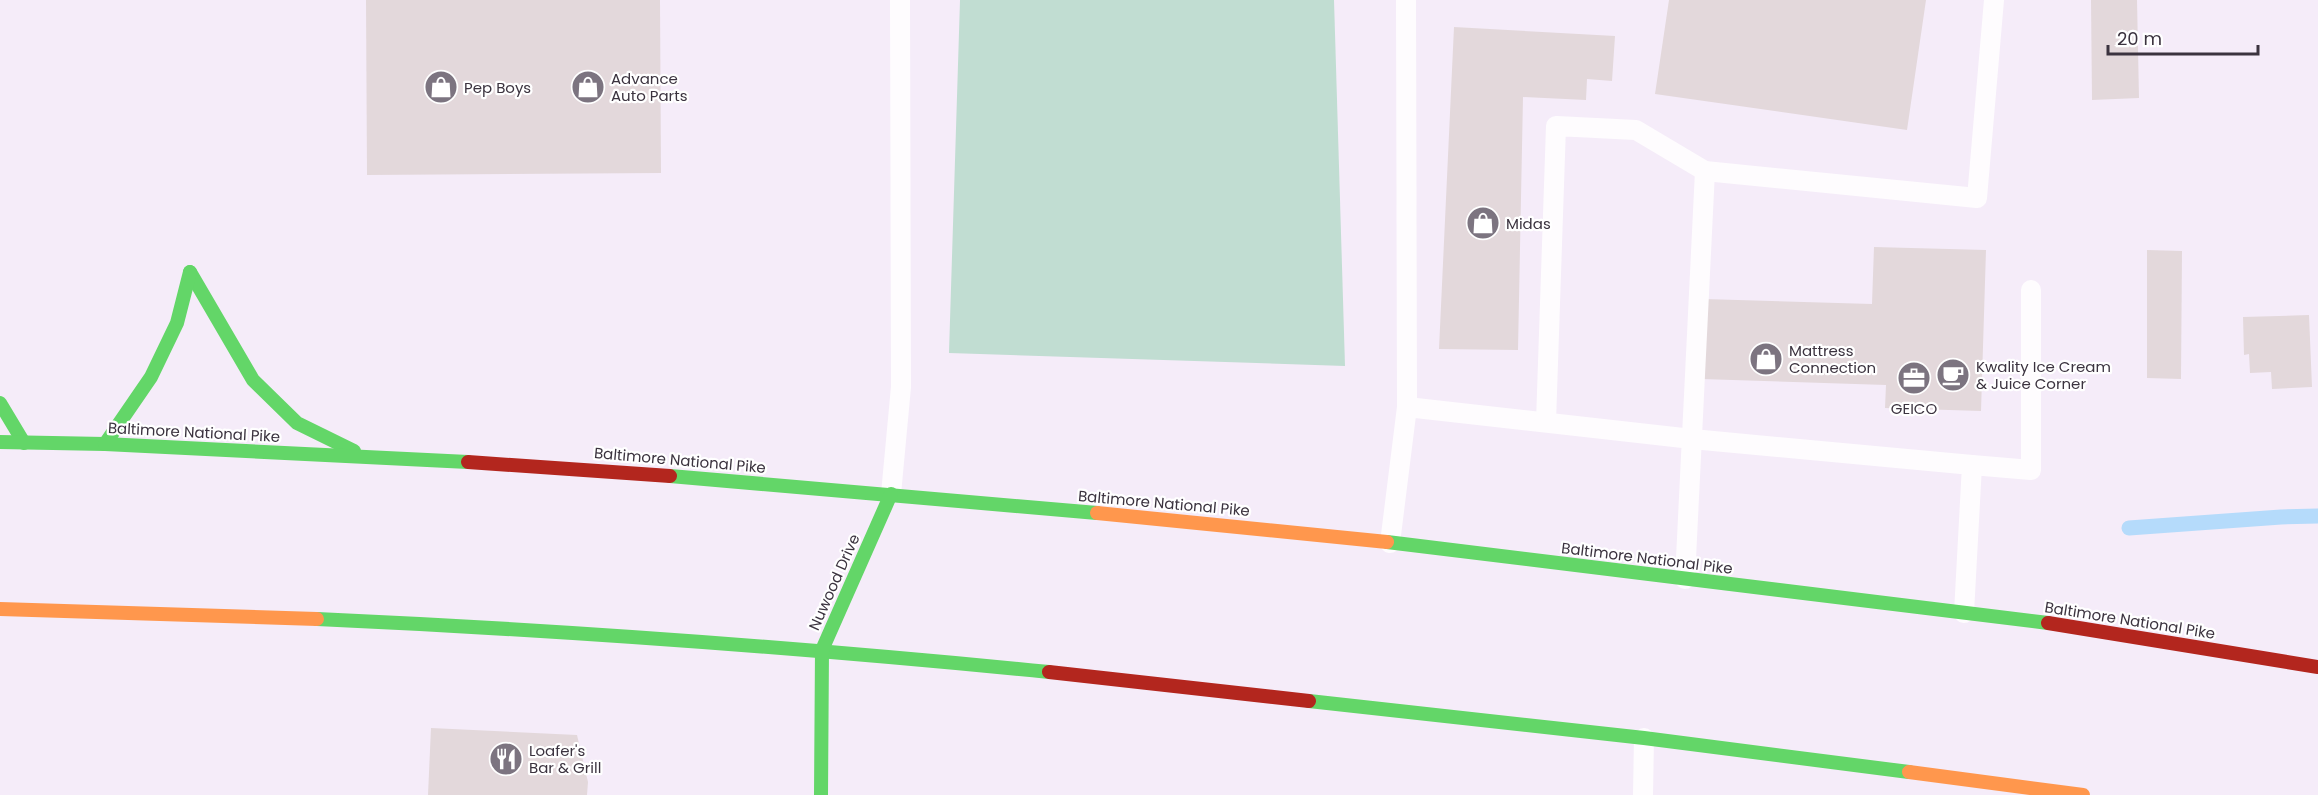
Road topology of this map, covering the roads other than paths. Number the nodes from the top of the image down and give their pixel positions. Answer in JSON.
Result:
{"nodes":[{"id":1,"x":900,"y":0,"type":"edge"},
{"id":2,"x":1406,"y":0,"type":"edge"},
{"id":3,"x":1994,"y":0,"type":"edge"},
{"id":4,"x":1705,"y":171,"type":"junction"},
{"id":5,"x":2031,"y":290,"type":"dead end"},
{"id":6,"x":0,"y":403,"type":"edge"},
{"id":7,"x":1407,"y":407,"type":"junction"},
{"id":8,"x":1546,"y":422,"type":"junction"},
{"id":9,"x":1692,"y":439,"type":"junction"},
{"id":10,"x":0,"y":442,"type":"edge"},
{"id":11,"x":24,"y":443,"type":"junction"},
{"id":12,"x":105,"y":444,"type":"junction"},
{"id":13,"x":364,"y":457,"type":"junction"},
{"id":14,"x":1972,"y":465,"type":"junction"},
{"id":15,"x":891,"y":494,"type":"junction"},
{"id":16,"x":1390,"y":543,"type":"junction"},
{"id":17,"x":1685,"y":579,"type":"junction"},
{"id":18,"x":0,"y":609,"type":"edge"},
{"id":19,"x":1964,"y":613,"type":"junction"},
{"id":20,"x":822,"y":650,"type":"junction"},
{"id":21,"x":2318,"y":667,"type":"edge"},
{"id":22,"x":1644,"y":738,"type":"junction"},
{"id":23,"x":821,"y":795,"type":"edge"},
{"id":24,"x":1643,"y":795,"type":"edge"},
{"id":25,"x":2083,"y":795,"type":"edge"}],
"edges":[{"from":1,"to":15,"type":"lane"},
{"from":2,"to":7,"type":"lane"},
{"from":3,"to":4,"type":"lane"},
{"from":4,"to":8,"type":"lane"},
{"from":4,"to":9,"type":"lane"},
{"from":5,"to":14,"type":"lane"},
{"from":6,"to":11,"type":"main road"},
{"from":7,"to":8,"type":"lane"},
{"from":7,"to":16,"type":"lane"},
{"from":8,"to":9,"type":"lane"},
{"from":9,"to":14,"type":"lane"},
{"from":9,"to":17,"type":"lane"},
{"from":10,"to":11,"type":"main road","name":"Baltimore National Pike"},
{"from":11,"to":12,"type":"main road","name":"Baltimore National Pike"},
{"from":12,"to":13,"type":"main road","name":"Baltimore National Pike"},
{"from":12,"to":13,"type":"main road"},
{"from":13,"to":15,"type":"main road","name":"Baltimore National Pike"},
{"from":14,"to":19,"type":"lane"},
{"from":15,"to":16,"type":"main road","name":"Baltimore National Pike"},
{"from":15,"to":20,"type":"main road","name":"Nuwood Drive"},
{"from":16,"to":17,"type":"main road","name":"Baltimore National Pike"},
{"from":17,"to":19,"type":"main road","name":"Baltimore National Pike"},
{"from":18,"to":20,"type":"main road"},
{"from":19,"to":21,"type":"main road","name":"Baltimore National Pike"},
{"from":20,"to":22,"type":"main road"},
{"from":20,"to":23,"type":"main road","name":"Nuwood Drive"},
{"from":22,"to":24,"type":"lane"},
{"from":22,"to":25,"type":"main road"}]}
